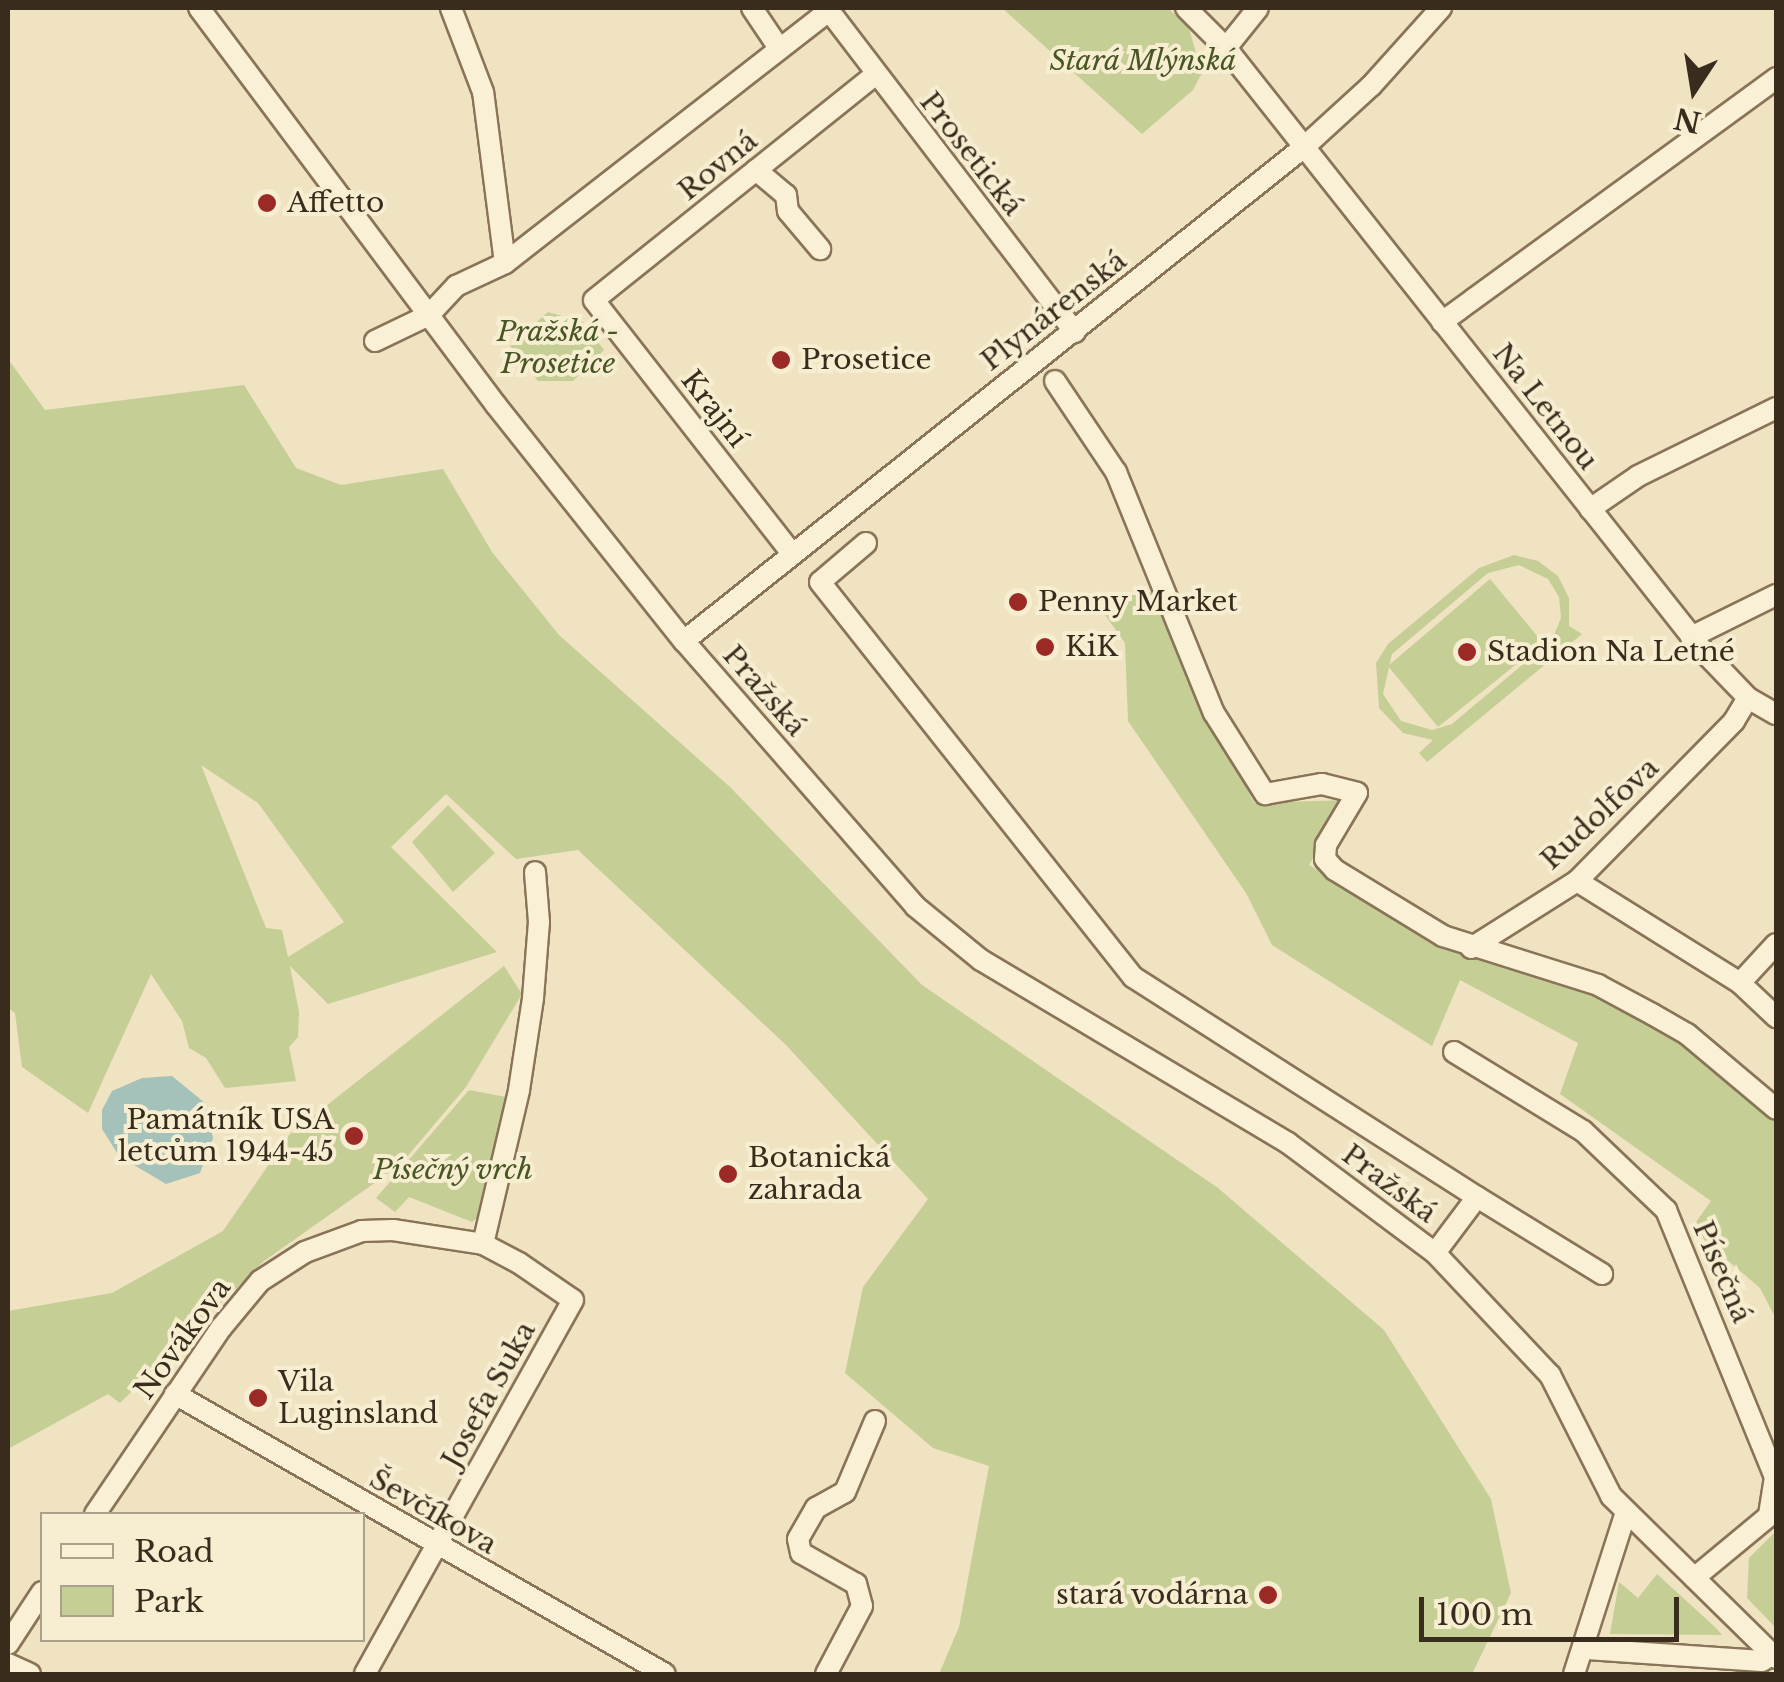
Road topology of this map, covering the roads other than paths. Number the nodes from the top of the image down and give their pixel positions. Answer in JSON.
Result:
{"nodes":[{"id":1,"x":199,"y":8,"type":"edge"},
{"id":2,"x":450,"y":8,"type":"edge"},
{"id":3,"x":752,"y":8,"type":"edge"},
{"id":4,"x":1186,"y":8,"type":"edge"},
{"id":5,"x":1258,"y":8,"type":"edge"},
{"id":6,"x":1441,"y":8,"type":"edge"},
{"id":7,"x":828,"y":9,"type":"edge"},
{"id":8,"x":778,"y":48,"type":"junction"},
{"id":9,"x":1226,"y":48,"type":"junction"},
{"id":10,"x":876,"y":74,"type":"junction"},
{"id":11,"x":1776,"y":78,"type":"edge"},
{"id":12,"x":1303,"y":148,"type":"junction"},
{"id":13,"x":756,"y":170,"type":"junction"},
{"id":14,"x":820,"y":249,"type":"dead end"},
{"id":15,"x":505,"y":263,"type":"junction"},
{"id":16,"x":594,"y":300,"type":"joint"},
{"id":17,"x":428,"y":315,"type":"junction"},
{"id":18,"x":1442,"y":322,"type":"junction"},
{"id":19,"x":1075,"y":332,"type":"junction"},
{"id":20,"x":374,"y":341,"type":"dead end"},
{"id":21,"x":1055,"y":380,"type":"dead end"},
{"id":22,"x":1776,"y":408,"type":"edge"},
{"id":23,"x":1590,"y":508,"type":"junction"},
{"id":24,"x":866,"y":543,"type":"dead end"},
{"id":25,"x":790,"y":551,"type":"junction"},
{"id":26,"x":1776,"y":596,"type":"edge"},
{"id":27,"x":1691,"y":637,"type":"junction"},
{"id":28,"x":684,"y":640,"type":"junction"},
{"id":29,"x":1748,"y":698,"type":"junction"},
{"id":30,"x":1776,"y":714,"type":"edge"},
{"id":31,"x":535,"y":872,"type":"dead end"},
{"id":32,"x":1576,"y":881,"type":"junction"},
{"id":33,"x":1776,"y":944,"type":"edge"},
{"id":34,"x":1471,"y":948,"type":"junction"},
{"id":35,"x":1740,"y":983,"type":"junction"},
{"id":36,"x":1776,"y":1017,"type":"edge"},
{"id":37,"x":1454,"y":1052,"type":"dead end"},
{"id":38,"x":1776,"y":1109,"type":"edge"},
{"id":39,"x":1477,"y":1198,"type":"junction"},
{"id":40,"x":483,"y":1244,"type":"junction"},
{"id":41,"x":1435,"y":1254,"type":"junction"},
{"id":42,"x":1602,"y":1274,"type":"dead end"},
{"id":43,"x":573,"y":1300,"type":"joint"},
{"id":44,"x":175,"y":1394,"type":"junction"},
{"id":45,"x":875,"y":1420,"type":"dead end"},
{"id":46,"x":96,"y":1512,"type":"edge"},
{"id":47,"x":1626,"y":1512,"type":"junction"},
{"id":48,"x":436,"y":1546,"type":"junction"},
{"id":49,"x":1694,"y":1578,"type":"junction"},
{"id":50,"x":40,"y":1595,"type":"edge"},
{"id":51,"x":8,"y":1644,"type":"edge"},
{"id":52,"x":1588,"y":1649,"type":"junction"},
{"id":53,"x":1766,"y":1662,"type":"edge"},
{"id":54,"x":8,"y":1664,"type":"edge"},
{"id":55,"x":30,"y":1674,"type":"edge"},
{"id":56,"x":366,"y":1674,"type":"edge"},
{"id":57,"x":666,"y":1674,"type":"edge"},
{"id":58,"x":826,"y":1674,"type":"edge"},
{"id":59,"x":1574,"y":1674,"type":"edge"}],
"edges":[{"from":1,"to":17,"type":"street","name":"Pražská"},
{"from":2,"to":15,"type":"street"},
{"from":3,"to":8,"type":"street"},
{"from":4,"to":9,"type":"street"},
{"from":5,"to":9,"type":"street"},
{"from":6,"to":12,"type":"street","name":"Plynárenská"},
{"from":7,"to":8,"type":"street"},
{"from":7,"to":10,"type":"street","name":"Prosetická"},
{"from":8,"to":15,"type":"street"},
{"from":9,"to":12,"type":"street"},
{"from":10,"to":13,"type":"street","name":"Rovná"},
{"from":10,"to":19,"type":"street","name":"Prosetická"},
{"from":11,"to":18,"type":"street"},
{"from":12,"to":18,"type":"street","name":"Na Letnou"},
{"from":12,"to":19,"type":"street","name":"Plynárenská"},
{"from":13,"to":14,"type":"street"},
{"from":13,"to":16,"type":"street","name":"Rovná"},
{"from":15,"to":17,"type":"street"},
{"from":16,"to":25,"type":"street","name":"Krajní"},
{"from":17,"to":20,"type":"street"},
{"from":17,"to":28,"type":"street","name":"Pražská"},
{"from":18,"to":23,"type":"street","name":"Na Letnou"},
{"from":19,"to":25,"type":"street","name":"Plynárenská"},
{"from":21,"to":34,"type":"street"},
{"from":22,"to":23,"type":"street"},
{"from":23,"to":27,"type":"street","name":"Na Letnou"},
{"from":24,"to":39,"type":"street","name":"Pražská"},
{"from":25,"to":28,"type":"street","name":"Plynárenská"},
{"from":26,"to":27,"type":"street"},
{"from":27,"to":29,"type":"street","name":"Na Letnou"},
{"from":28,"to":41,"type":"street","name":"Pražská"},
{"from":29,"to":30,"type":"street","name":"Na Letnou"},
{"from":29,"to":32,"type":"street","name":"Rudolfova"},
{"from":31,"to":40,"type":"street"},
{"from":32,"to":34,"type":"street","name":"Rudolfova"},
{"from":32,"to":35,"type":"street"},
{"from":33,"to":35,"type":"street"},
{"from":34,"to":38,"type":"street"},
{"from":35,"to":36,"type":"street"},
{"from":37,"to":49,"type":"street","name":"Písečná"},
{"from":39,"to":41,"type":"street","name":"Pražská"},
{"from":39,"to":42,"type":"street","name":"Pražská"},
{"from":40,"to":43,"type":"street","name":"Novákova"},
{"from":40,"to":44,"type":"street","name":"Novákova"},
{"from":41,"to":47,"type":"street","name":"Pražská"},
{"from":43,"to":48,"type":"street","name":"Josefa Suka"},
{"from":44,"to":46,"type":"street","name":"Novákova"},
{"from":44,"to":48,"type":"street","name":"Ševčíkova"},
{"from":45,"to":58,"type":"street"},
{"from":47,"to":49,"type":"street","name":"Pražská"},
{"from":47,"to":52,"type":"street"},
{"from":48,"to":56,"type":"street","name":"Josefa Suka"},
{"from":48,"to":57,"type":"street","name":"Ševčíkova"},
{"from":49,"to":53,"type":"street","name":"Pražská"},
{"from":50,"to":51,"type":"street"},
{"from":52,"to":53,"type":"street"},
{"from":52,"to":59,"type":"street"},
{"from":54,"to":55,"type":"street"}]}
